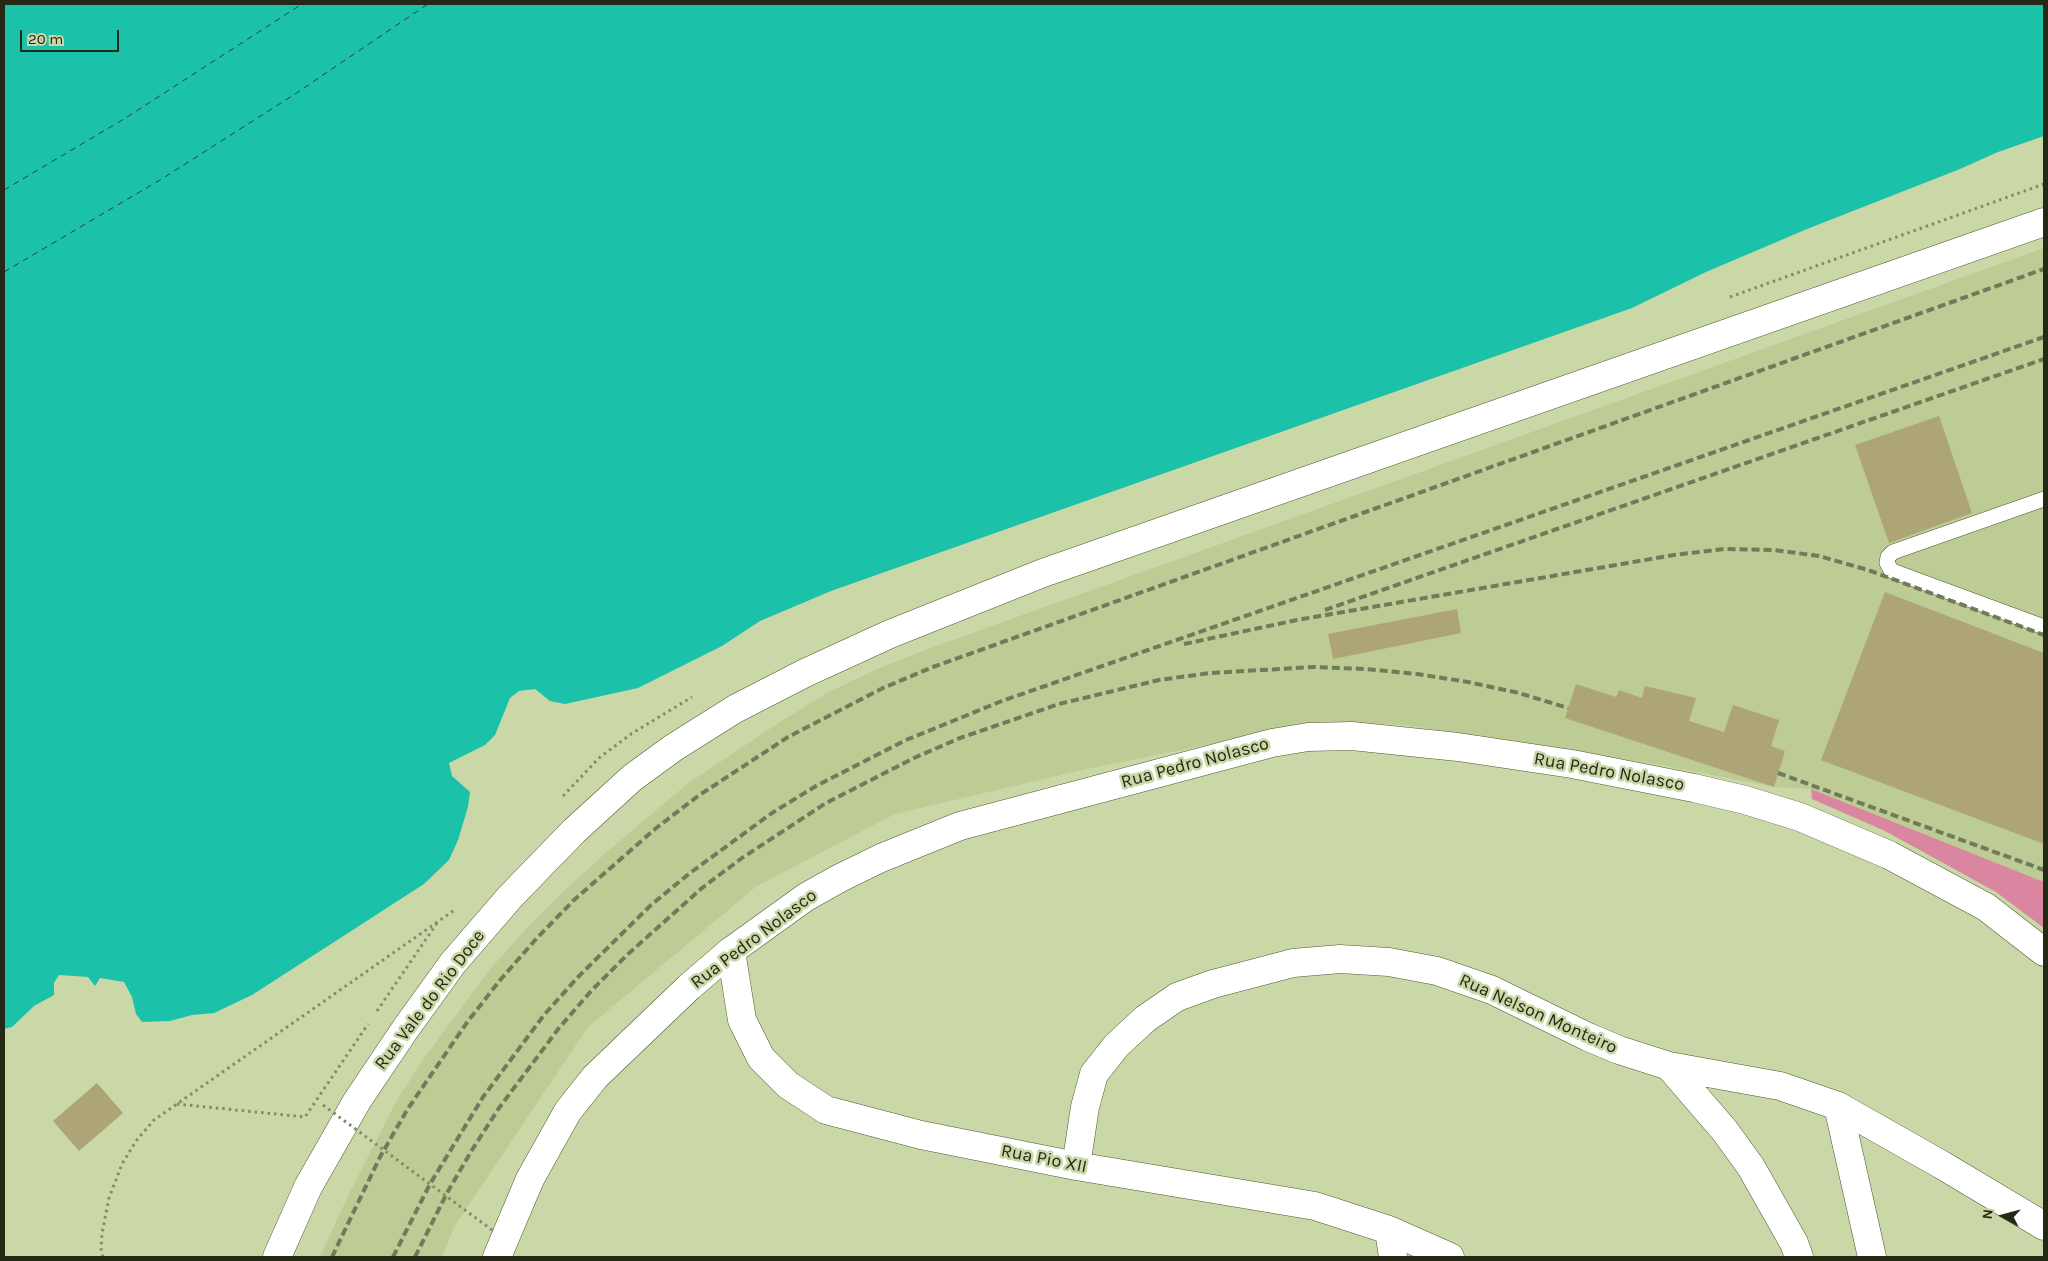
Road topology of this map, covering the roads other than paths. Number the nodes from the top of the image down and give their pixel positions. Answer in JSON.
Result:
{"nodes":[{"id":1,"x":2044,"y":222,"type":"edge"},
{"id":2,"x":2044,"y":499,"type":"edge"},
{"id":3,"x":2044,"y":628,"type":"edge"},
{"id":4,"x":731,"y":952,"type":"junction"},
{"id":5,"x":2044,"y":952,"type":"edge"},
{"id":6,"x":1669,"y":1066,"type":"junction"},
{"id":7,"x":1838,"y":1106,"type":"junction"},
{"id":8,"x":1076,"y":1166,"type":"junction"},
{"id":9,"x":2044,"y":1226,"type":"edge"},
{"id":10,"x":1389,"y":1230,"type":"junction"},
{"id":11,"x":277,"y":1257,"type":"edge"},
{"id":12,"x":497,"y":1257,"type":"edge"},
{"id":13,"x":1393,"y":1257,"type":"edge"},
{"id":14,"x":1450,"y":1257,"type":"edge"},
{"id":15,"x":1799,"y":1257,"type":"edge"},
{"id":16,"x":1872,"y":1257,"type":"edge"}],
"edges":[{"from":1,"to":11,"type":"street","name":"Rua Vale do Rio Doce"},
{"from":2,"to":3,"type":"lane"},
{"from":4,"to":5,"type":"street","name":"Rua Pedro Nolasco"},
{"from":4,"to":8,"type":"street","name":"Rua Pio XII"},
{"from":4,"to":12,"type":"street","name":"Rua Pedro Nolasco"},
{"from":6,"to":7,"type":"street","name":"Rua Nelson Monteiro"},
{"from":6,"to":8,"type":"street","name":"Rua Nelson Monteiro"},
{"from":6,"to":15,"type":"street"},
{"from":7,"to":9,"type":"street","name":"Rua Nelson Monteiro"},
{"from":7,"to":16,"type":"street"},
{"from":8,"to":10,"type":"street","name":"Rua Pio XII"},
{"from":10,"to":13,"type":"street"},
{"from":10,"to":14,"type":"street","name":"Rua Pio XII"}]}
